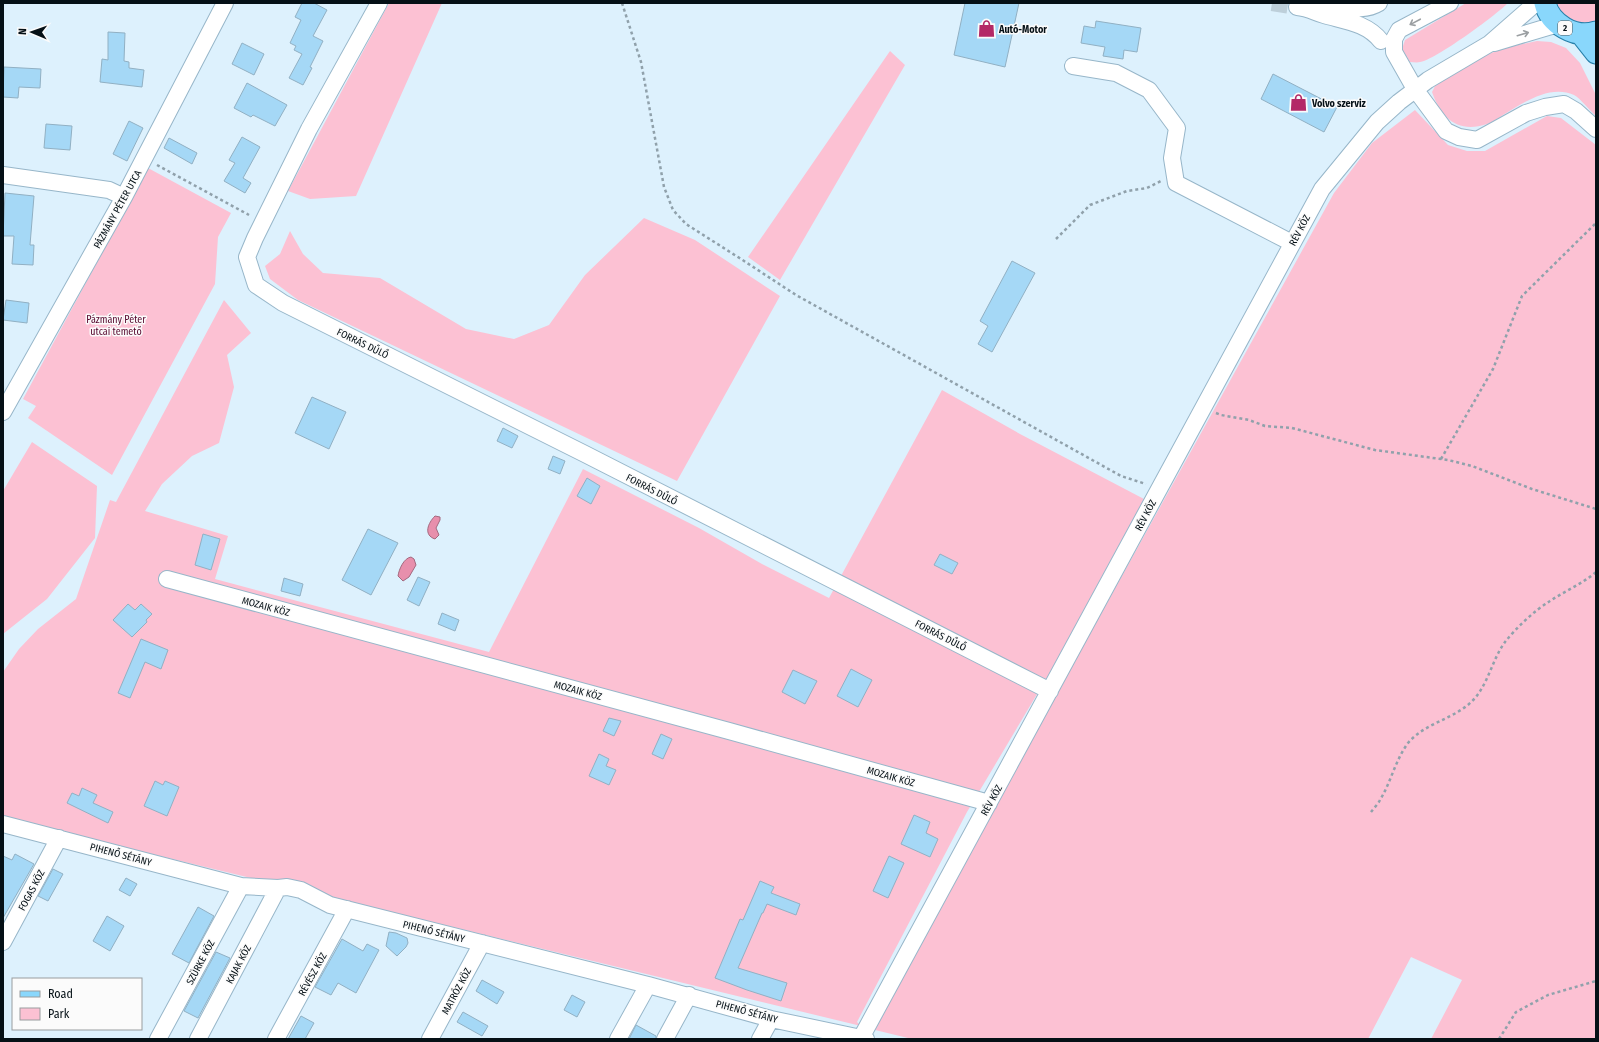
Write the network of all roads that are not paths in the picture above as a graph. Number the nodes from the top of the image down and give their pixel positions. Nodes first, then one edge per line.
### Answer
1 (225, 3) edge
2 (379, 3) edge
3 (1379, 3) edge
4 (1450, 3) edge
5 (1536, 3) edge
6 (1545, 3) edge
7 (1558, 24) junction
8 (1589, 33) edge
9 (1381, 41) dead end
10 (1489, 44) junction
11 (1596, 53) edge
12 (1073, 66) dead end
13 (1415, 90) junction
14 (1596, 129) edge
15 (3, 176) edge
16 (124, 197) junction
17 (1292, 243) junction
18 (3, 412) edge
19 (167, 579) dead end
20 (1050, 691) junction
21 (989, 803) junction
22 (3, 824) edge
23 (59, 838) junction
24 (241, 886) junction
25 (278, 888) junction
26 (347, 909) junction
27 (3, 942) edge
28 (482, 943) junction
29 (648, 985) junction
30 (689, 995) junction
31 (772, 1018) junction
32 (864, 1038) edge
33 (158, 1039) edge
34 (198, 1039) edge
35 (276, 1039) edge
36 (430, 1039) edge
37 (618, 1039) edge
38 (665, 1039) edge
39 (760, 1039) edge

1 - 16 street, PÁZMÁNY PÉTER UTCA
2 - 20 street, FORRÁS DŰLŐ
3 - 9 street
4 -> 13 street
5 - 10 street, RÉV KÖZ
6 - 7 main road, 2
7 - 8 main road, 2
10 -> 7 street, RÉV KÖZ
8 - 11 main road
10 - 13 street, RÉV KÖZ
12 - 17 street
13 - 14 street
13 - 17 street, RÉV KÖZ
15 - 16 street
16 - 18 street, PÁZMÁNY PÉTER UTCA
17 - 20 street, RÉV KÖZ
19 - 21 street, MOZAIK KÖZ
20 - 21 street, RÉV KÖZ
21 - 32 street, RÉV KÖZ
22 - 23 street, PIHENŐ SÉTÁNY
23 - 24 street, PIHENŐ SÉTÁNY
23 - 27 street, FOGAS KÖZ
24 - 25 street, PIHENŐ SÉTÁNY
24 - 33 street, SZÜRKE KÖZ
25 - 26 street, PIHENŐ SÉTÁNY
25 - 34 street, KAJAK KÖZ
26 - 28 street, PIHENŐ SÉTÁNY
26 - 35 street, RÉVÉSZ KÖZ
28 - 29 street, PIHENŐ SÉTÁNY
28 - 36 street, MATRÓZ KÖZ
29 - 30 street, PIHENŐ SÉTÁNY
29 - 37 street
30 - 31 street, PIHENŐ SÉTÁNY
30 - 38 street
31 - 32 street, PIHENŐ SÉTÁNY
31 - 39 street

